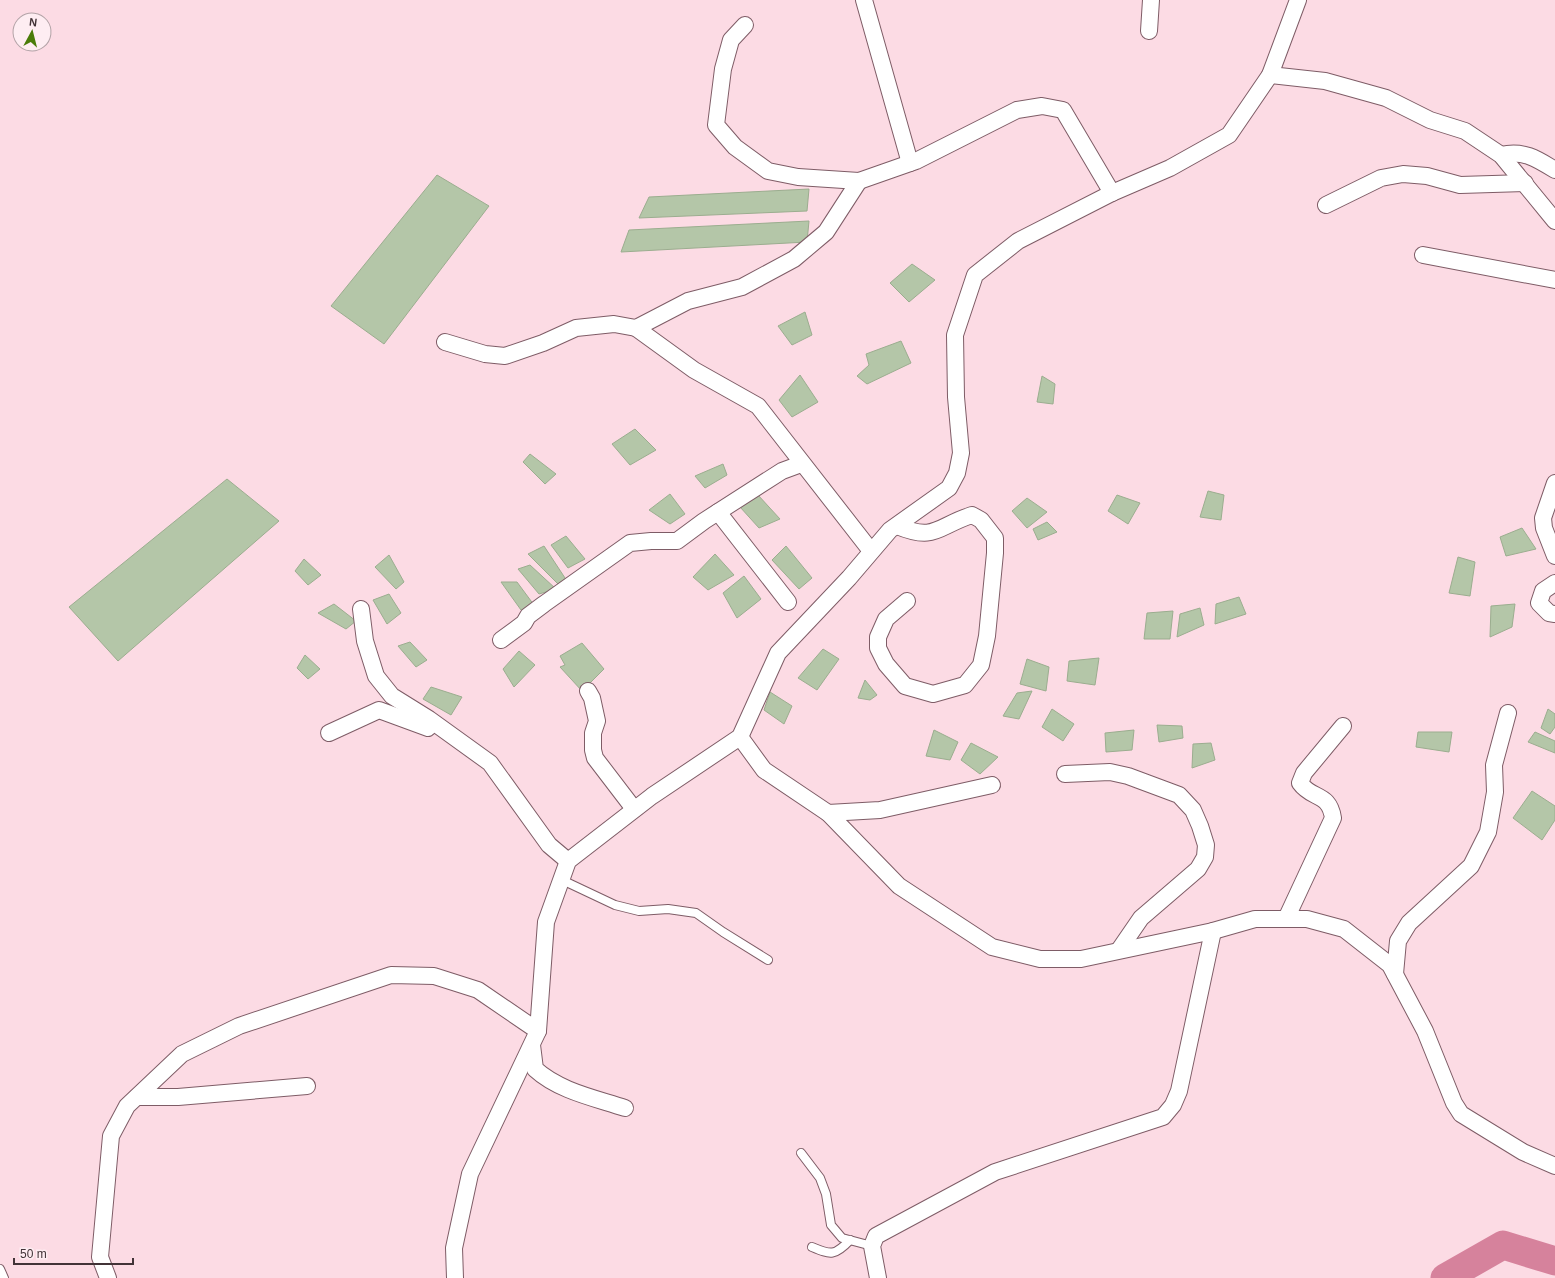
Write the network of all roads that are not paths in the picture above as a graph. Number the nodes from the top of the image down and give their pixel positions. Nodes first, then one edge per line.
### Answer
1 (864, 0) edge
2 (1151, 0) edge
3 (1298, 0) edge
4 (745, 25) dead end
5 (1149, 31) dead end
6 (1270, 75) junction
7 (1500, 156) junction
8 (910, 163) junction
9 (1555, 170) edge
10 (859, 181) junction
11 (1525, 183) junction
12 (1112, 193) junction
13 (1326, 206) dead end
14 (1555, 221) edge
15 (1423, 255) dead end
16 (1555, 280) edge
17 (636, 328) junction
18 (445, 342) dead end
19 (802, 464) junction
20 (1555, 483) edge
21 (718, 512) junction
22 (897, 526) junction
23 (871, 551) junction
24 (1555, 556) edge
25 (1555, 583) edge
26 (907, 601) dead end
27 (788, 602) dead end
28 (362, 609) dead end
29 (1555, 614) edge
30 (501, 640) dead end
31 (588, 691) dead end
32 (1508, 713) dead end
33 (1343, 726) dead end
34 (329, 733) dead end
35 (740, 737) junction
36 (456, 738) junction
37 (1065, 774) dead end
38 (992, 785) dead end
39 (634, 809) junction
40 (828, 813) junction
41 (568, 862) junction
42 (562, 880) junction
43 (1286, 919) junction
44 (1213, 931) junction
45 (1119, 950) junction
46 (768, 960) dead end
47 (1395, 974) junction
48 (535, 1038) junction
49 (307, 1086) dead end
50 (137, 1097) junction
51 (625, 1108) dead end
52 (801, 1153) dead end
53 (1551, 1161) edge
54 (850, 1240) junction
55 (872, 1246) junction
56 (812, 1247) dead end
57 (0, 1269) edge
58 (4, 1278) edge
59 (108, 1278) edge
60 (455, 1278) edge
61 (878, 1278) edge

1 - 8 street
2 - 5 street
3 - 6 street
4 - 10 street
6 - 7 street
6 - 12 street
7 - 9 street
7 - 11 street
8 - 10 street
8 - 12 street
10 - 17 street
11 - 13 street
11 - 14 street
12 - 22 street
15 - 16 street
17 - 18 street
17 - 19 street
19 - 21 street
19 - 23 street
20 - 24 street
21 - 27 street
21 - 30 street
22 - 23 street
22 - 26 street
23 - 35 street
25 - 29 street
28 - 36 street
31 - 39 street
32 - 47 street
33 - 43 street
34 - 36 street
35 - 39 street
35 - 40 street
36 - 41 street
37 - 45 street
38 - 40 street
39 - 41 street
40 - 45 street
41 - 42 street
42 - 46 lane
42 - 48 street
43 - 44 street
43 - 47 street
44 - 45 street
44 - 55 street
47 - 53 street
48 - 50 street
48 - 51 street
48 - 60 street
49 - 50 street
50 - 59 street
52 - 54 lane
54 - 55 lane
54 - 56 lane
55 - 61 street
57 - 58 lane

